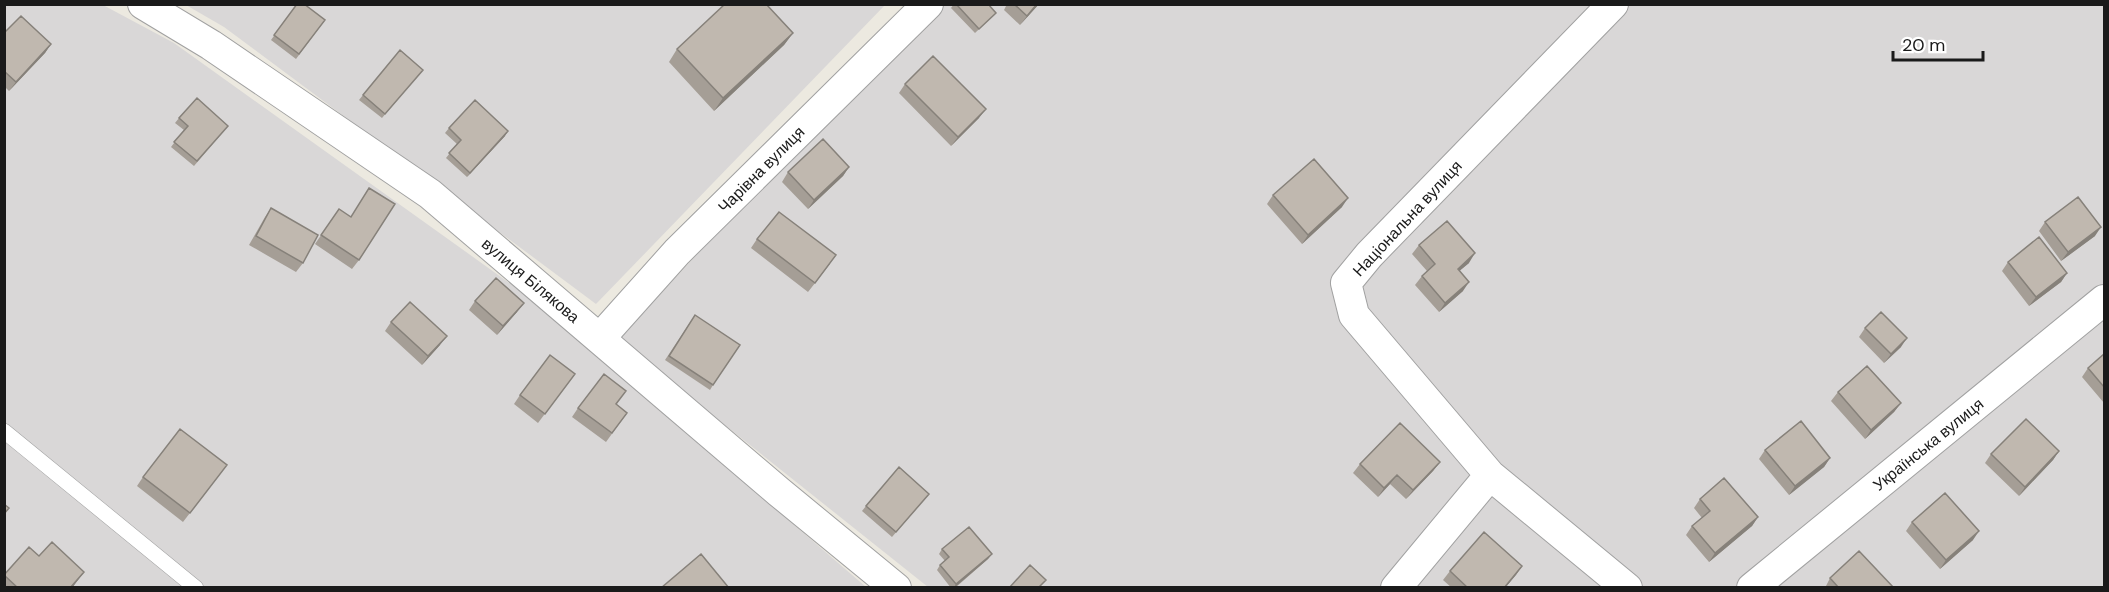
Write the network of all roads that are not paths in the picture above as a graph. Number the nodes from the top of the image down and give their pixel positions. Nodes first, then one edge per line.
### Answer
1 (143, 4) edge
2 (928, 4) edge
3 (1613, 4) edge
4 (2104, 300) edge
5 (600, 338) junction
6 (4, 431) edge
7 (1490, 475) junction
8 (195, 588) edge
9 (896, 588) edge
10 (1396, 588) edge
11 (1627, 588) edge
12 (1752, 588) edge

1 - 5 street, вулиця Білякова
2 - 5 street, Чарівна вулиця
3 - 7 street, Національна вулиця
4 - 12 street, Українська вулиця
5 - 9 street, вулиця Білякова
6 - 8 lane
7 - 10 street
7 - 11 street

